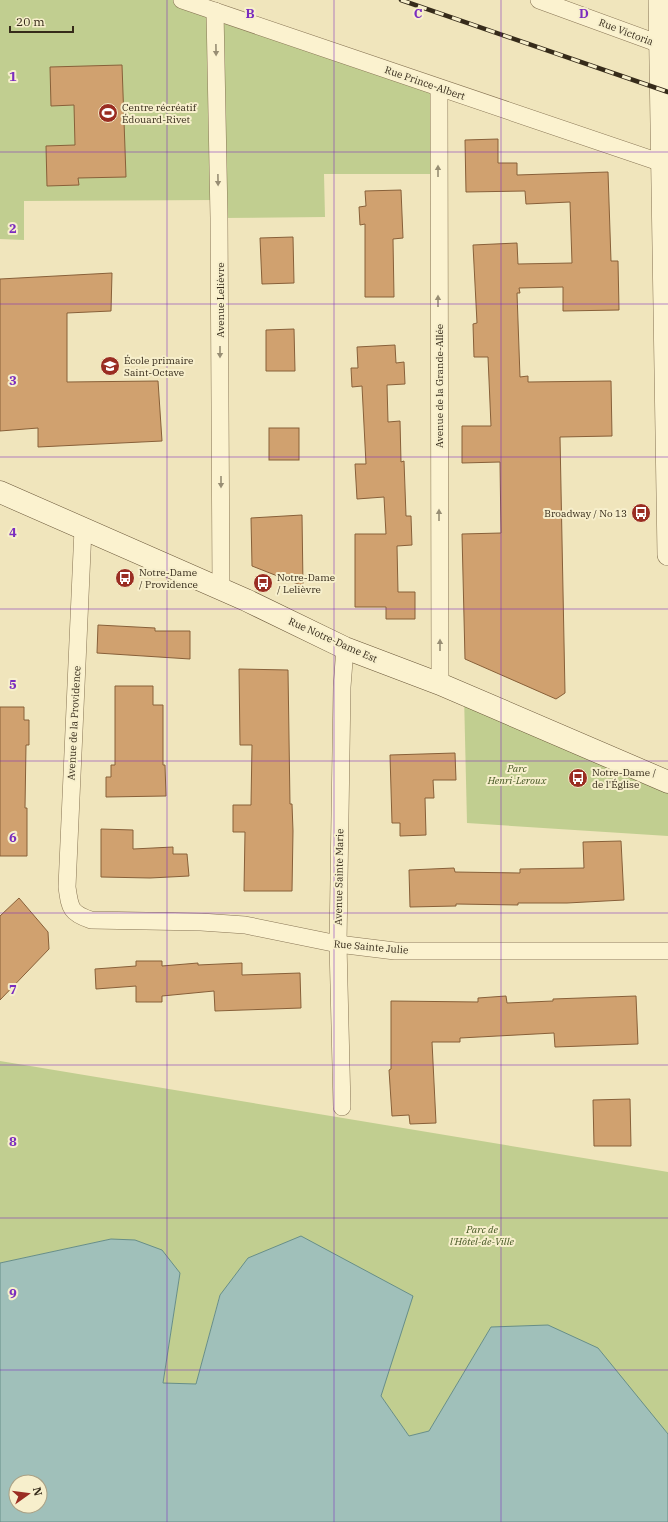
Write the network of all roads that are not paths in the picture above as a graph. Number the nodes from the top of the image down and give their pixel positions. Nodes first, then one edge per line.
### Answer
1 (182, 0) edge
2 (539, 0) edge
3 (659, 0) edge
4 (215, 11) junction
5 (664, 46) edge
6 (439, 88) junction
7 (665, 164) edge
8 (0, 492) edge
9 (83, 529) junction
10 (668, 555) edge
11 (221, 589) junction
12 (345, 648) junction
13 (440, 684) junction
14 (668, 782) edge
15 (77, 915) joint
16 (338, 944) junction
17 (668, 951) edge
18 (342, 1107) dead end

1 - 4 street, Rue Prince-Albert
2 - 5 street, Rue Victoria
3 - 5 street
4 - 6 street, Rue Prince-Albert
4 -> 11 street, Avenue Lelièvre
5 - 7 street
6 - 7 street, Rue Prince-Albert
13 -> 6 street, Avenue de la Grande-Allée
7 - 10 street
8 - 9 main road, Rue Notre-Dame Est
9 - 11 main road, Rue Notre-Dame Est
9 - 15 street, Avenue de la Providence
11 - 12 main road, Rue Notre-Dame Est
12 - 13 main road, Rue Notre-Dame Est
12 - 16 street, Avenue Sainte Marie
13 - 14 main road, Rue Notre-Dame Est
15 - 16 street, Rue Sainte Julie
16 - 17 street, Rue Sainte Julie
16 - 18 street, Avenue Sainte Marie

